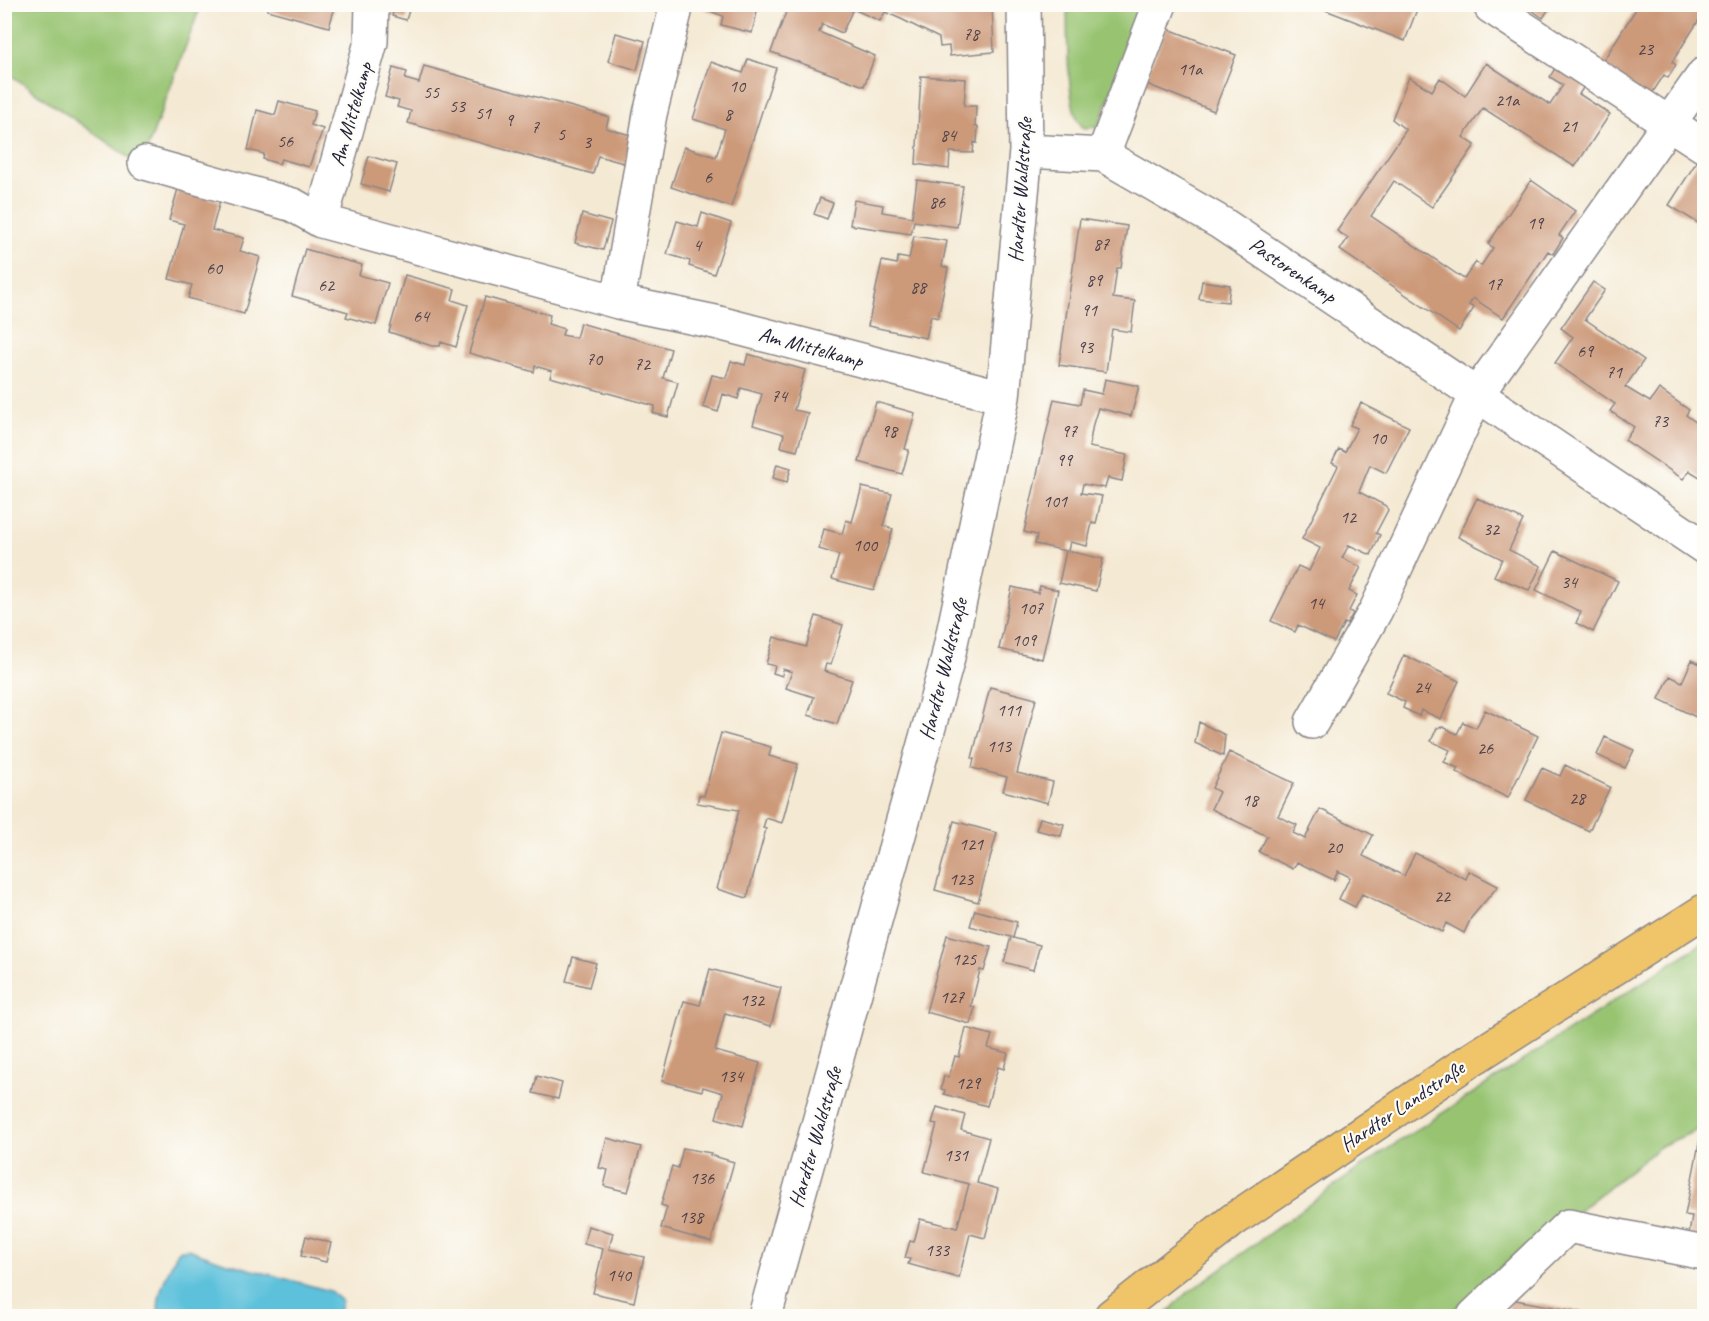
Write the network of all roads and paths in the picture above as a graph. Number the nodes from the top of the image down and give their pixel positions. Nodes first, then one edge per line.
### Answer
1 (372, 4) edge
2 (677, 4) edge
3 (1024, 4) edge
4 (1160, 4) edge
5 (1492, 4) edge
6 (1704, 74) edge
7 (1671, 125) junction
8 (1704, 146) edge
9 (1026, 151) junction
10 (1103, 155) junction
11 (145, 163) dead end
12 (321, 222) junction
13 (618, 302) junction
14 (1477, 394) junction
15 (1003, 398) junction
16 (1704, 548) edge
17 (1312, 722) dead end
18 (1704, 911) edge
19 (1704, 1253) edge
20 (765, 1317) edge
21 (1111, 1317) edge
22 (1474, 1317) edge

1 - 12 street, Am Mittelkamp
2 - 13 street
3 - 9 street, Hardter Waldstraße
4 - 10 street
5 - 7 street
6 - 7 street
7 - 8 street
7 - 14 street
9 - 10 street, Pastorenkamp
9 - 15 street, Hardter Waldstraße
10 - 14 street, Pastorenkamp
11 - 12 street, Am Mittelkamp
12 - 13 street, Am Mittelkamp
13 - 15 street, Am Mittelkamp
14 - 16 street, Pastorenkamp
14 - 17 street
15 - 20 street, Hardter Waldstraße
18 - 21 main road, Hardter Landstraße
19 - 22 street

